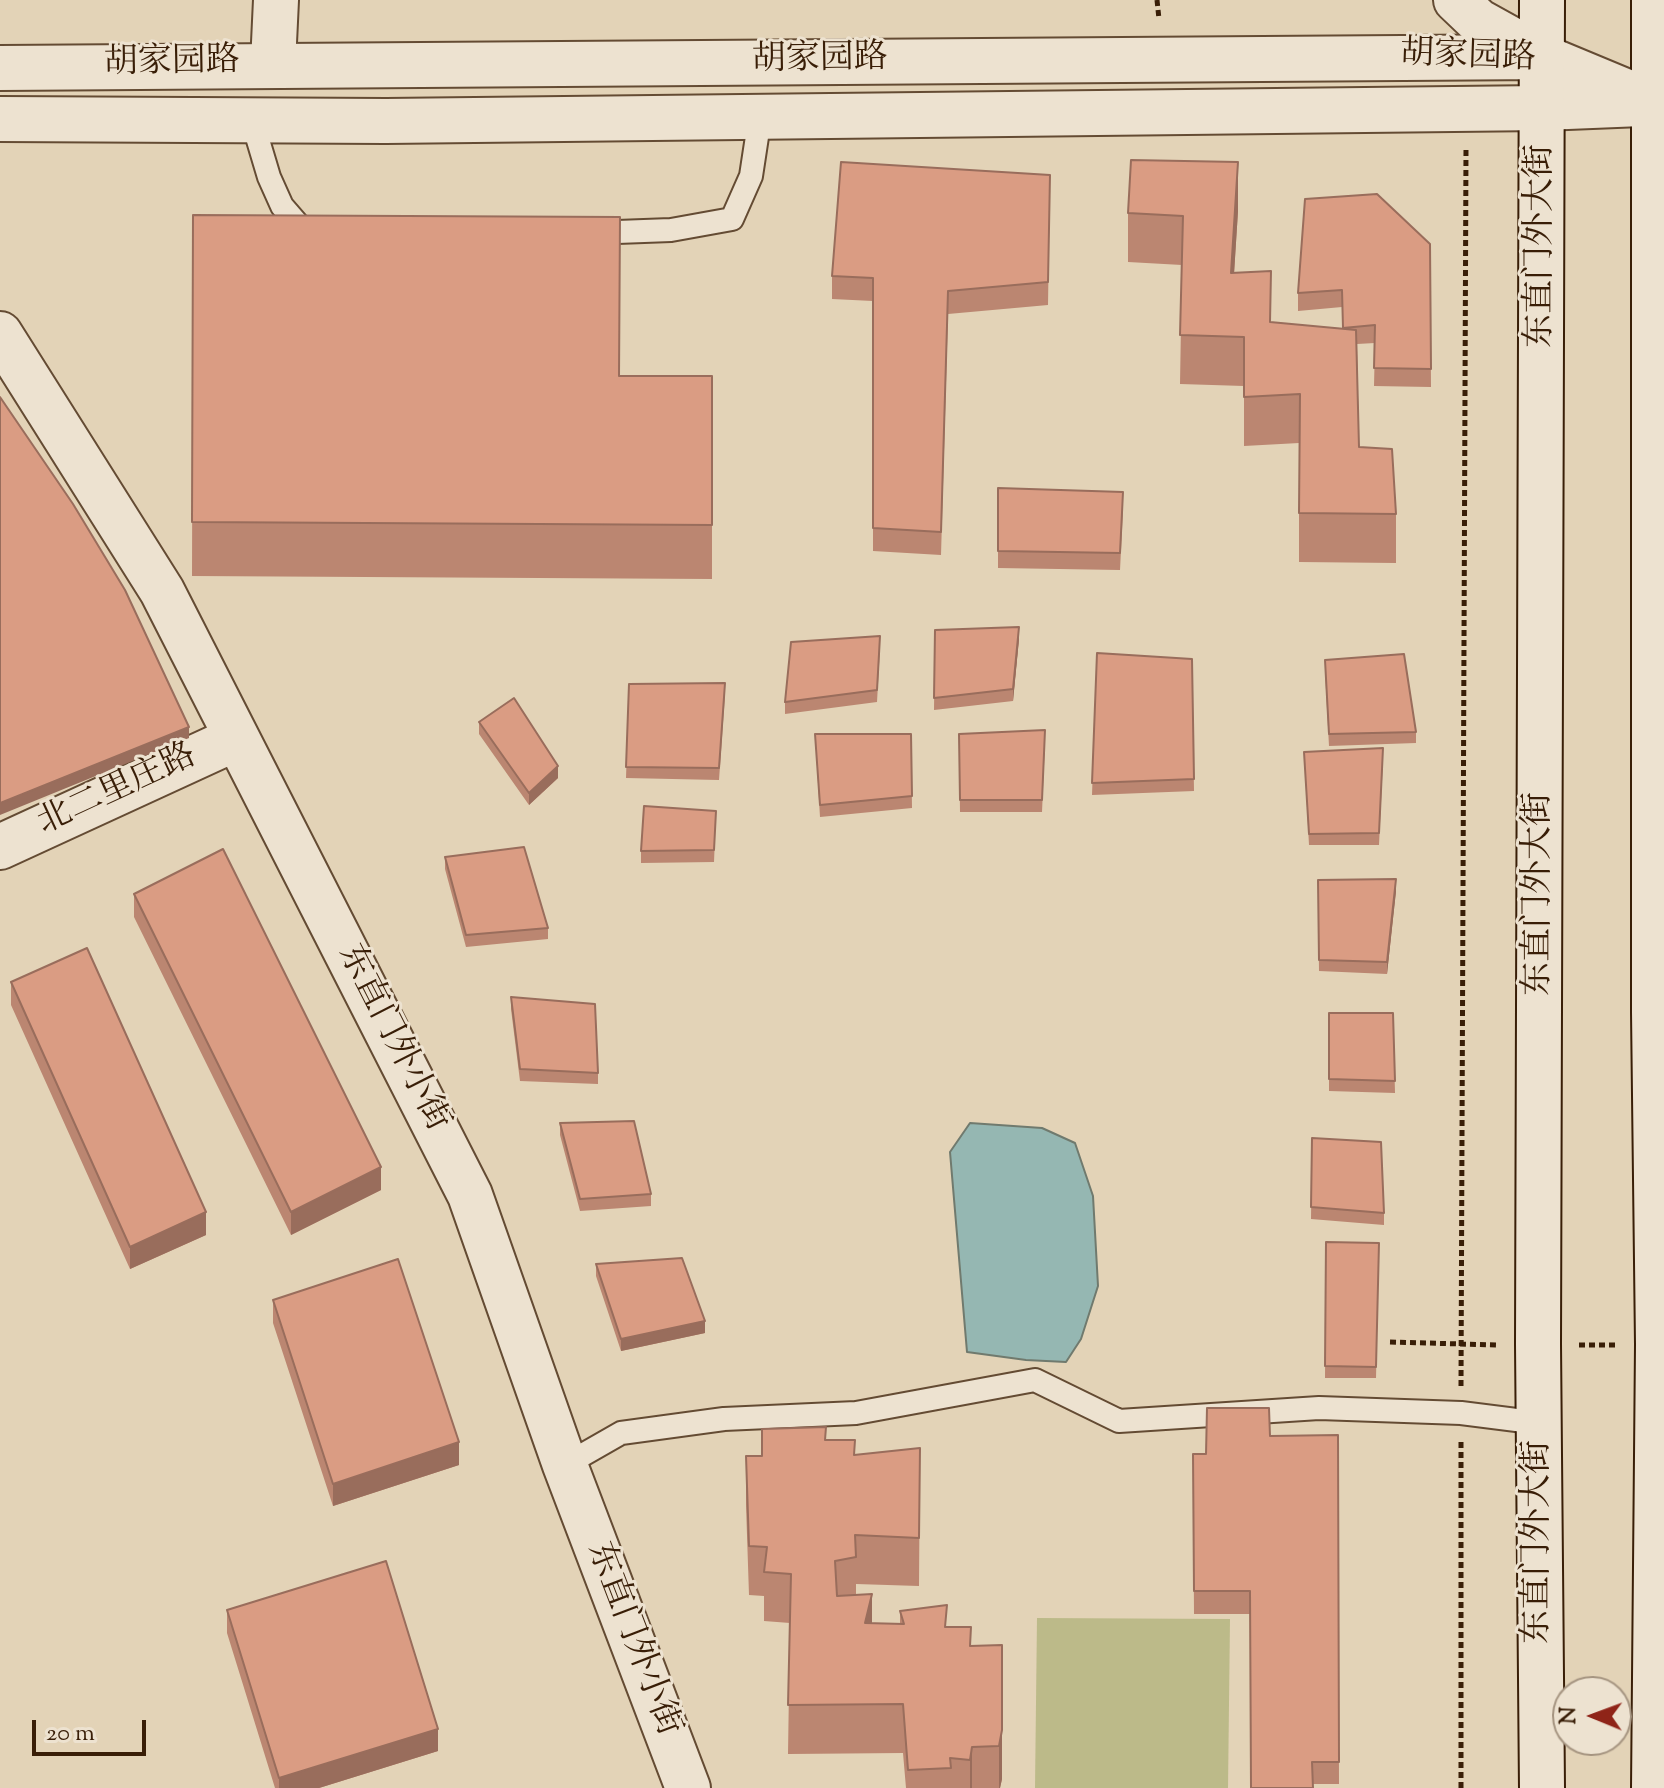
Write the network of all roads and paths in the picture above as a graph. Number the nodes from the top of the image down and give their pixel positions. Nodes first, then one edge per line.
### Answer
1 (276, 0) edge
2 (1456, 0) edge
3 (1542, 0) edge
4 (1654, 0) edge
5 (1543, 57) junction
6 (273, 64) junction
7 (0, 68) edge
8 (1660, 104) edge
9 (1543, 108) junction
10 (1466, 109) junction
11 (760, 117) junction
12 (0, 119) edge
13 (252, 120) junction
14 (570, 234) edge
15 (325, 236) edge
16 (0, 334) edge
17 (237, 738) junction
18 (0, 847) edge
19 (1461, 1413) junction
20 (1540, 1423) junction
21 (565, 1465) junction
22 (688, 1788) edge
23 (1461, 1788) edge
24 (1542, 1788) edge
25 (1654, 1788) edge

1 - 6 street
2 - 5 street
3 - 5 street, 东直门外大街
4 - 8 street
5 - 6 street, 胡家园路
5 - 8 street, 胡家园路
5 - 9 street, 东直门外大街
6 - 7 street, 胡家园路
8 - 9 street, 胡家园路
8 - 25 street
9 - 10 street, 胡家园路
9 - 20 street, 东直门外大街
10 - 11 street, 胡家园路
10 - 19 path
11 - 13 street, 胡家园路
11 - 14 lane
12 - 13 street, 胡家园路
13 - 15 lane
16 - 17 street, 东直门外小街
17 - 18 street, 北二里庄路
17 - 21 street, 东直门外小街
19 - 20 lane
19 - 21 lane
19 - 23 path
20 - 24 street, 东直门外大街
21 - 22 street, 东直门外小街

